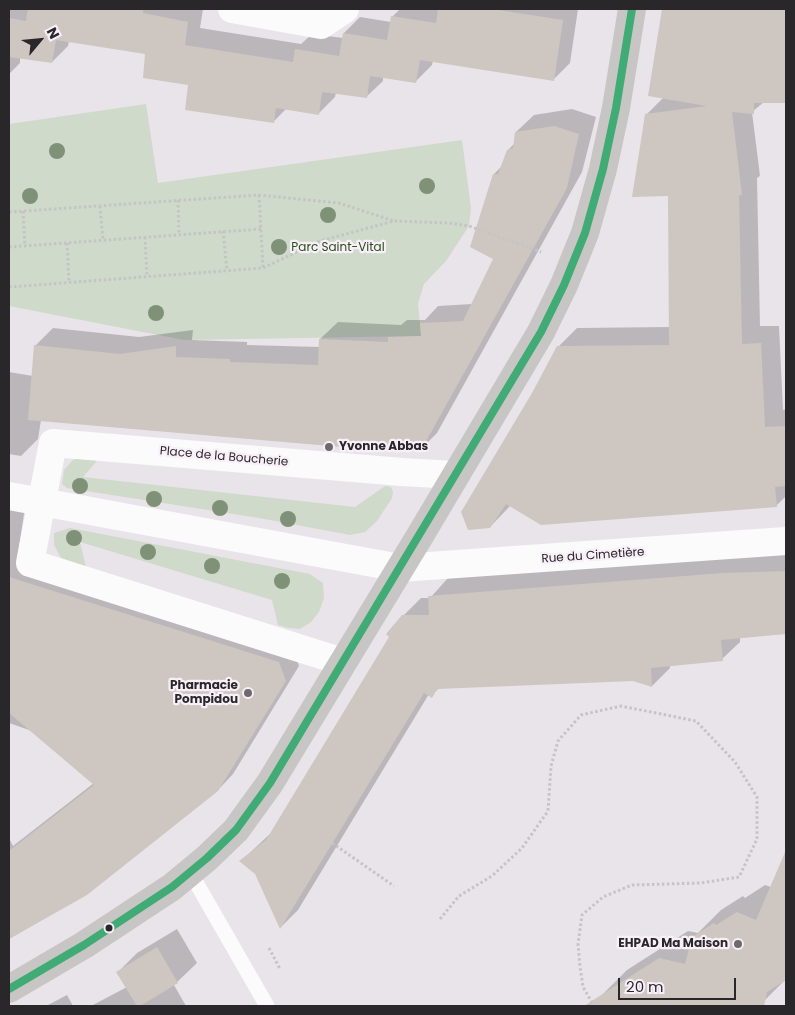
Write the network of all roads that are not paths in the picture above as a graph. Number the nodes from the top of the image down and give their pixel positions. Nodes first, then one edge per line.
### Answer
1 (232, 9) edge
2 (345, 9) edge
3 (632, 9) edge
4 (455, 475) junction
5 (9, 496) edge
6 (42, 502) junction
7 (786, 541) edge
8 (400, 568) junction
9 (343, 662) junction
10 (190, 872) junction
11 (9, 989) edge
12 (267, 1006) edge

1 - 2 street
3 - 4 street
4 - 6 street, Place de la Boucherie
4 - 8 street
5 - 6 street
6 - 8 street
6 - 9 street, Place de la Boucherie
7 - 8 street, Rue du Cimetière
8 - 9 street
9 - 10 street
10 - 11 street
10 - 12 lane

